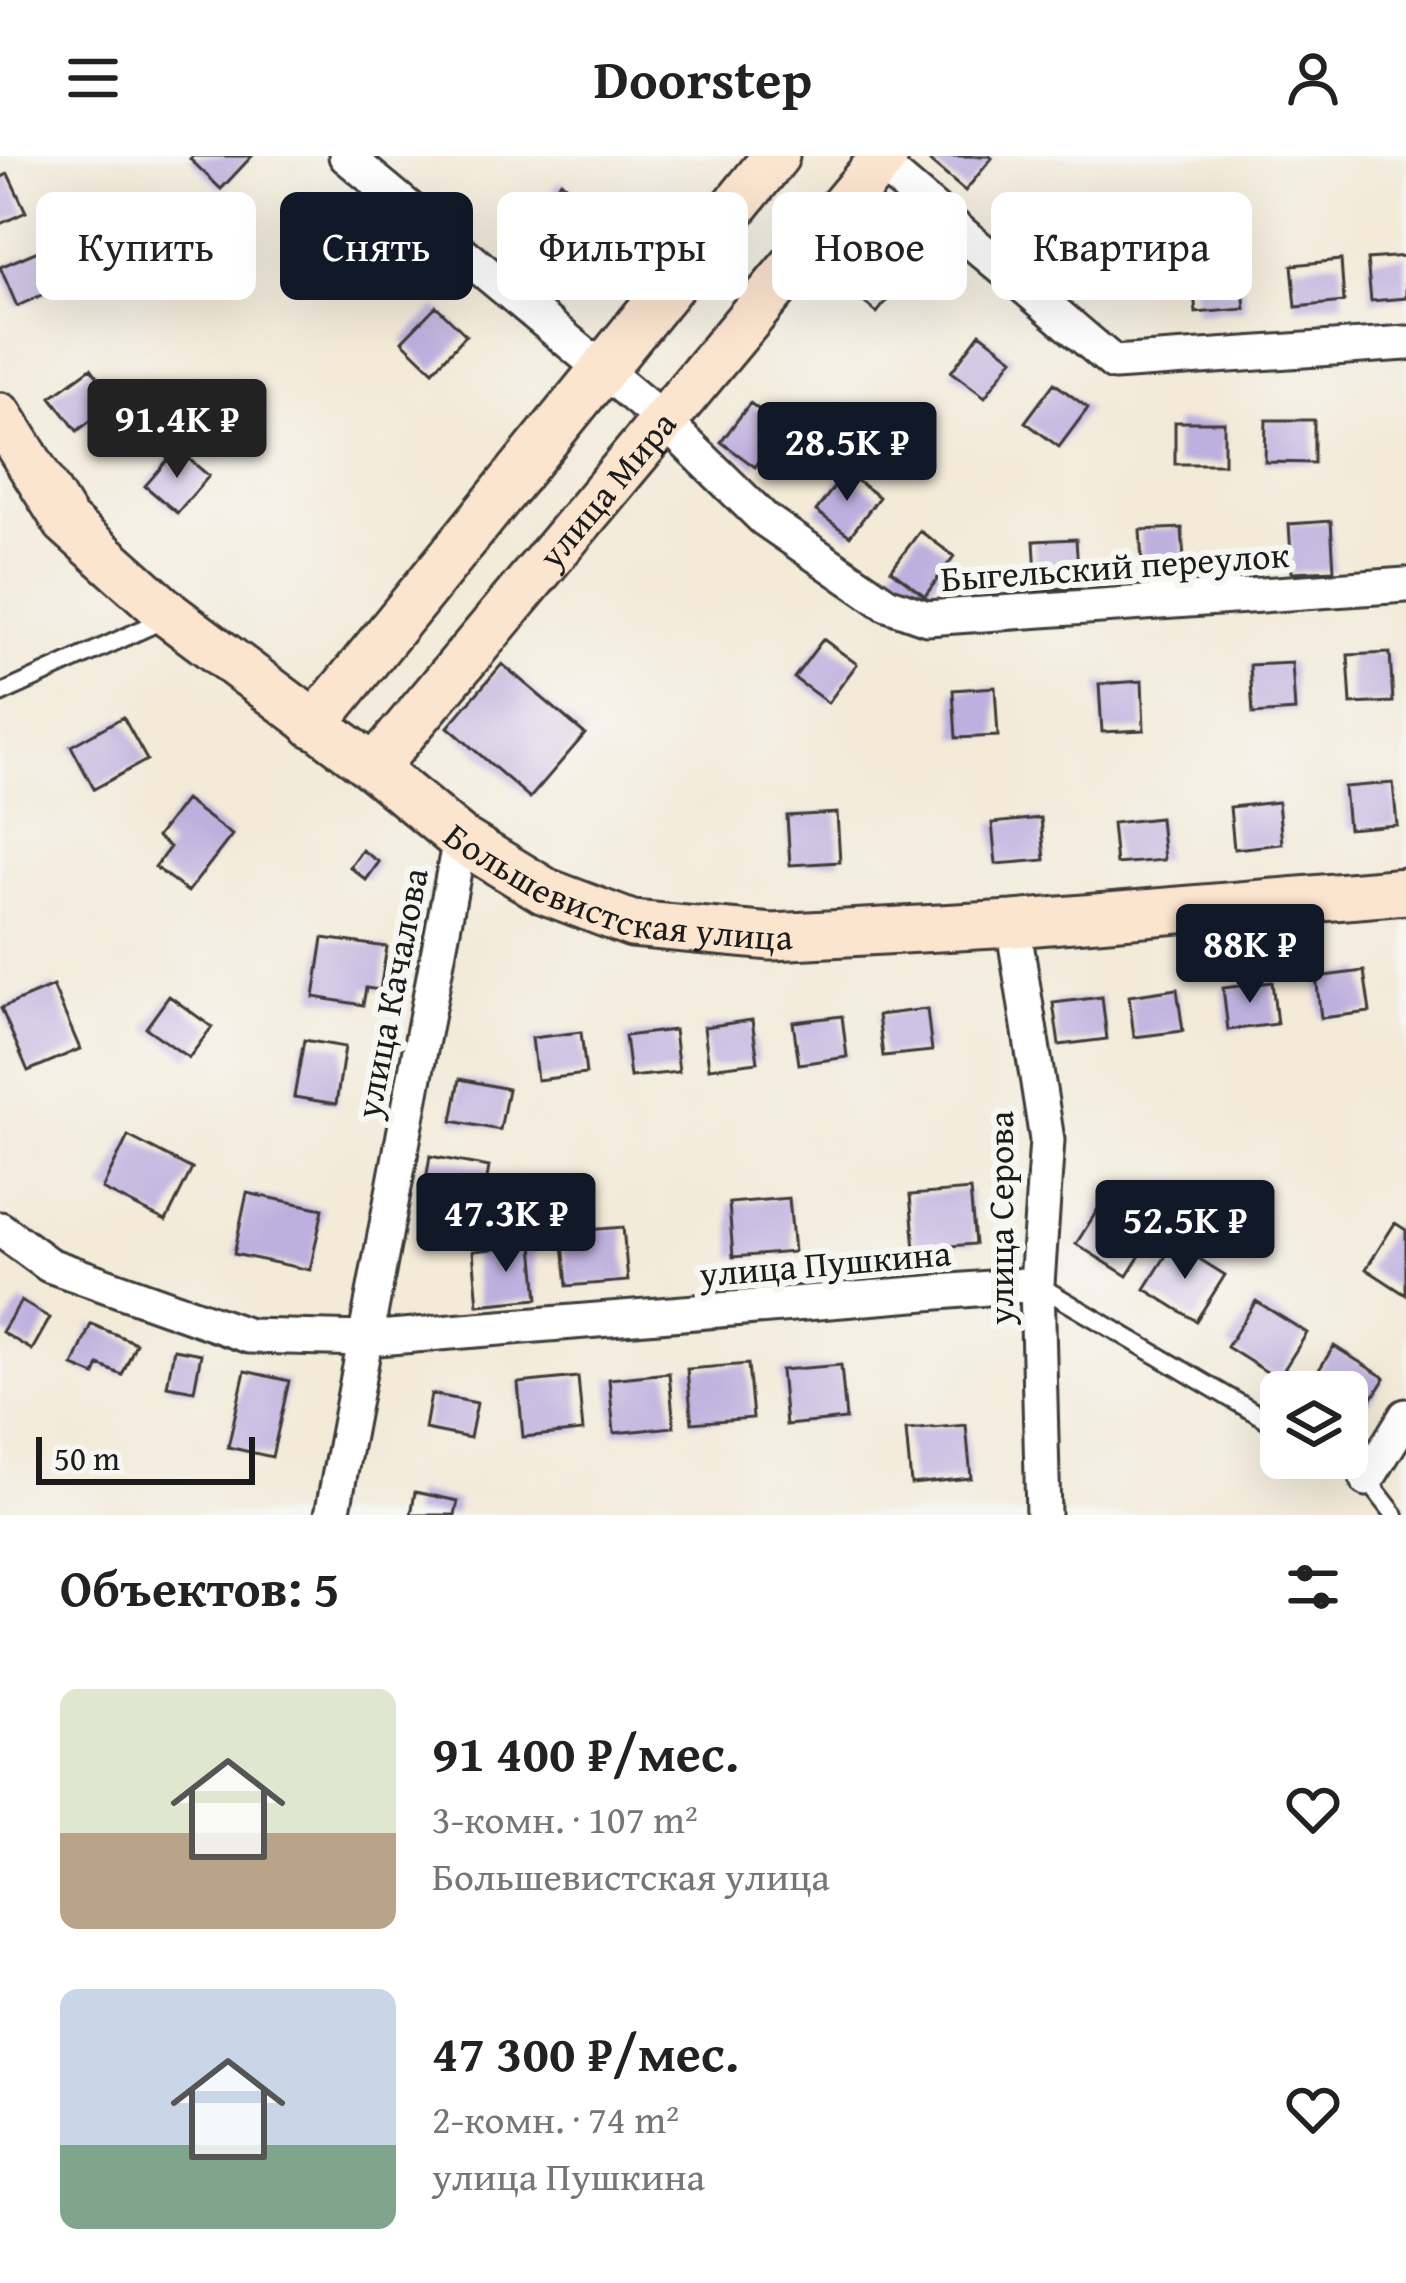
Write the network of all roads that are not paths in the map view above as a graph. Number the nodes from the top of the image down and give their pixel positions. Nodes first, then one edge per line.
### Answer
1 (346, 156) edge
2 (776, 156) edge
3 (882, 160) edge
4 (1406, 343) edge
5 (602, 369) junction
6 (0, 416) edge
7 (663, 420) junction
8 (1406, 585) edge
9 (171, 616) junction
10 (0, 694) edge
11 (314, 725) junction
12 (374, 768) junction
13 (460, 839) junction
14 (1406, 891) edge
15 (1013, 924) junction
16 (0, 1229) edge
17 (1037, 1284) junction
18 (367, 1339) junction
19 (1260, 1416) edge
20 (1406, 1416) edge
21 (1368, 1477) edge
22 (1367, 1479) edge
23 (332, 1515) edge
24 (1043, 1515) edge
25 (1395, 1515) edge

1 - 5 street, Быгельский переулок
2 - 5 street
3 - 4 street
3 - 7 street, улица Мира
5 - 7 street, Быгельский переулок
5 - 11 street
6 - 9 street, Большевистская улица
7 - 8 street, Быгельский переулок
7 - 12 street, улица Мира
9 - 10 lane
9 - 11 street, Большевистская улица
11 - 12 street, Большевистская улица
12 - 13 street, Большевистская улица
13 - 15 street, Большевистская улица
13 - 18 street, улица Качалова
14 - 15 street, Большевистская улица
15 - 17 street, улица Серова
16 - 18 street, улица Пушкина
17 - 18 street, улица Пушкина
17 - 19 lane
17 - 24 street, улица Серова
18 - 23 street, улица Качалова
20 - 21 street
22 - 25 lane

